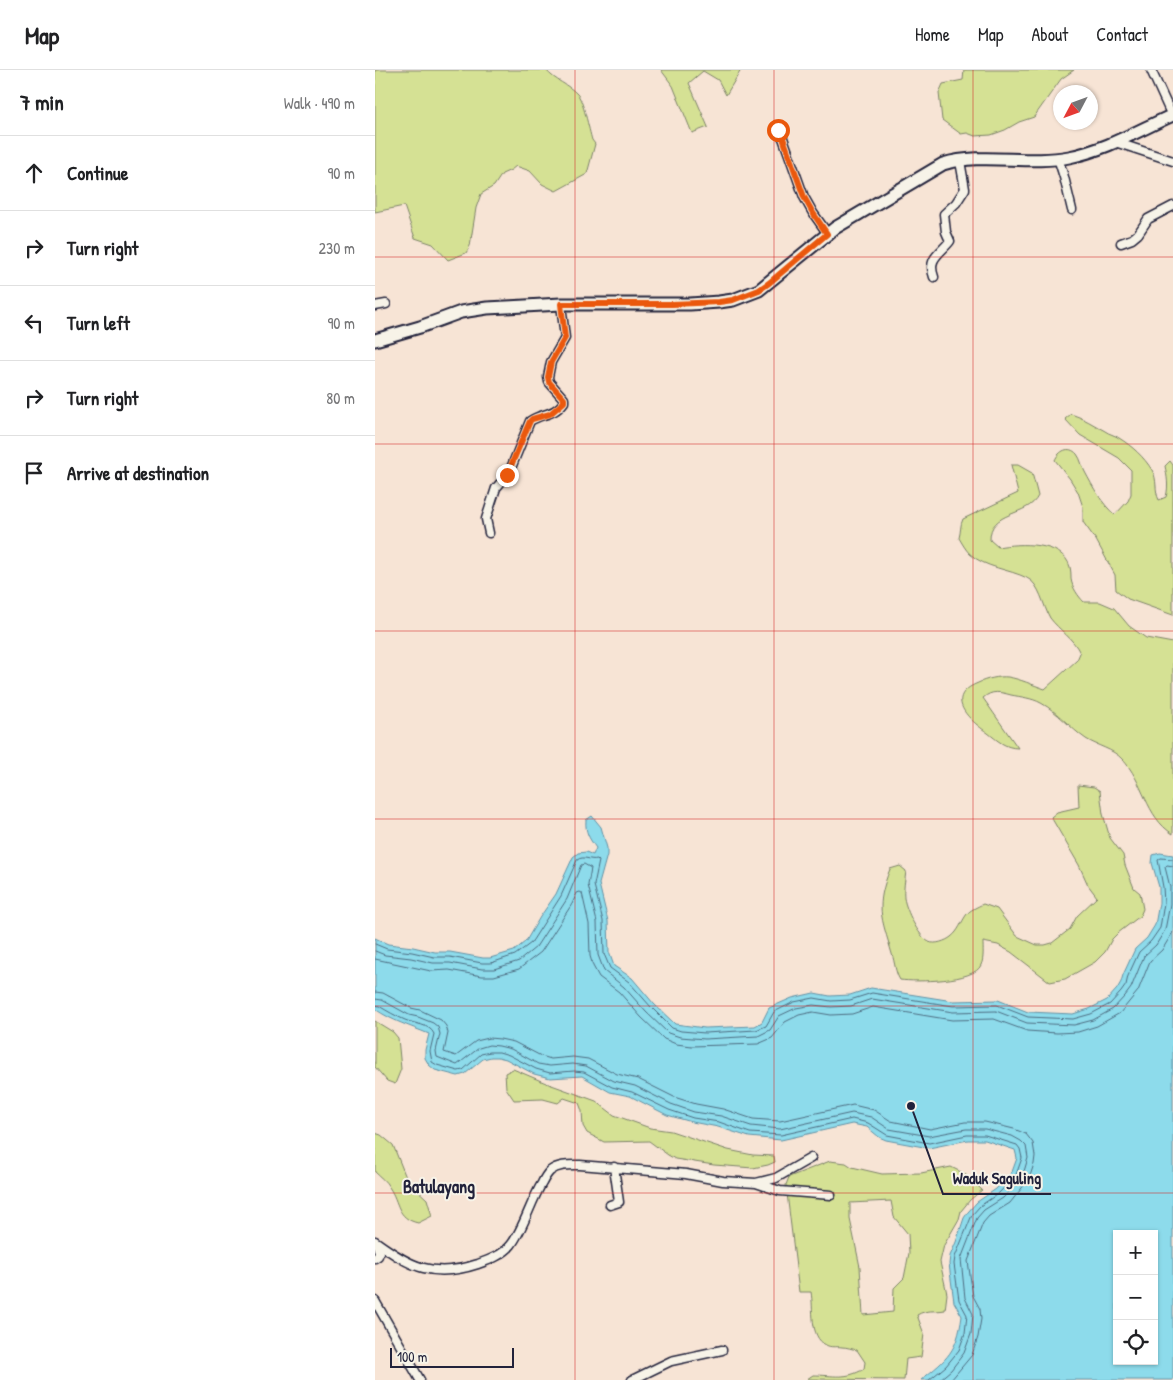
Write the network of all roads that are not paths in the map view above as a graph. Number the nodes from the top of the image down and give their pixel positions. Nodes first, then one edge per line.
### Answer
1 (1151, 70) edge
2 (1172, 115) edge
3 (778, 130) dead end
4 (1115, 142) junction
5 (1058, 158) junction
6 (960, 161) junction
7 (1173, 162) edge
8 (1173, 206) edge
9 (1072, 210) dead end
10 (827, 234) junction
11 (1121, 243) dead end
12 (934, 277) dead end
13 (385, 304) dead end
14 (561, 304) junction
15 (375, 306) edge
16 (375, 340) edge
17 (489, 533) dead end
18 (811, 1158) dead end
19 (614, 1167) junction
20 (756, 1184) junction
21 (831, 1195) dead end
22 (611, 1205) dead end
23 (375, 1241) edge
24 (375, 1258) edge
25 (375, 1302) edge
26 (722, 1350) dead end
27 (420, 1380) edge
28 (633, 1380) edge

1 - 2 street
2 - 4 main road
3 - 10 street
4 - 5 main road
4 - 7 street
5 - 6 main road
5 - 9 street
6 - 10 main road
6 - 12 street
8 - 11 street
10 - 14 main road
13 - 15 street
14 - 16 main road
14 - 17 street
18 - 20 street
19 - 20 street
19 - 22 street
19 - 23 street
20 - 21 street
23 - 24 street
25 - 27 street
26 - 28 street

